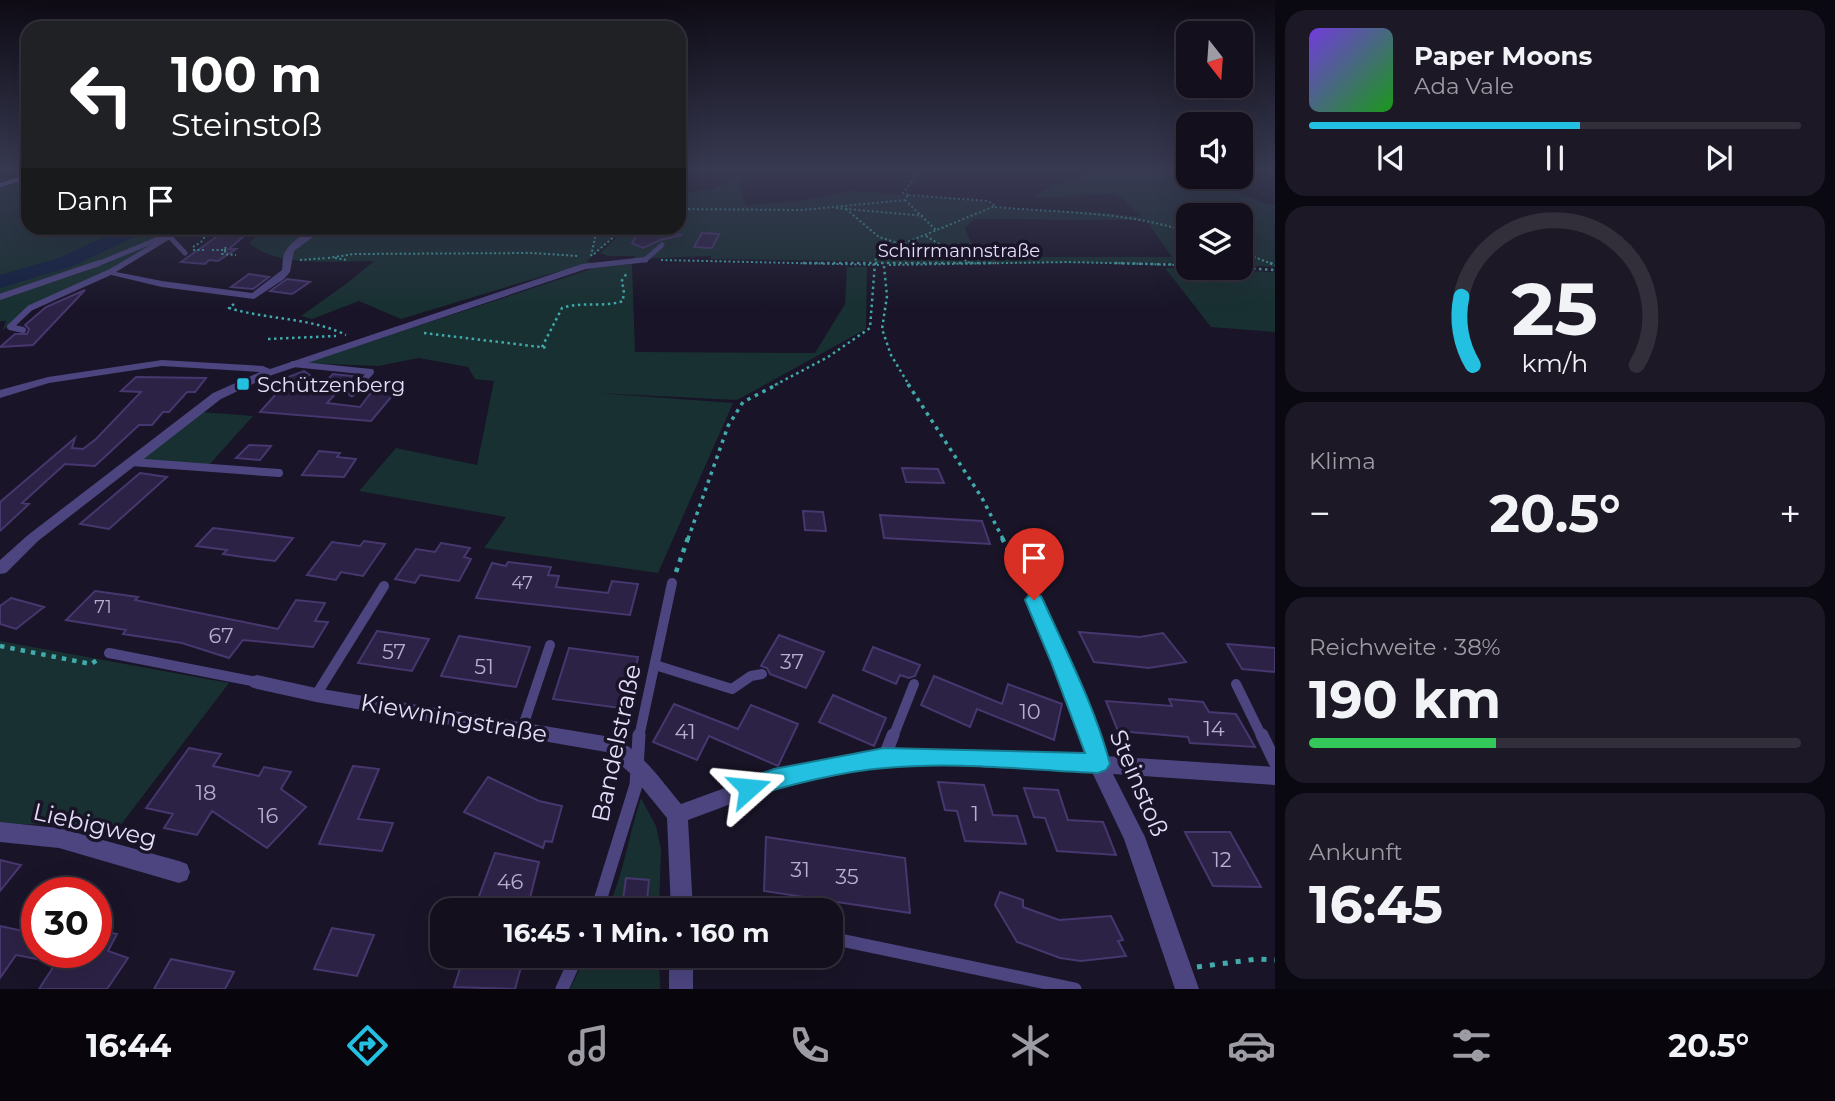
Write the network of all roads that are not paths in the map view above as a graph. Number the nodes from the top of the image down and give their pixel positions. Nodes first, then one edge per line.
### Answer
1 (168, 235) junction
2 (309, 235) edge
3 (662, 245) dead end
4 (185, 253) road end
5 (645, 260) joint
6 (108, 273) junction
7 (0, 298) edge
8 (23, 330) dead end
9 (293, 365) junction
10 (268, 373) junction
11 (352, 393) dead end
12 (0, 394) edge
13 (131, 462) junction
14 (279, 473) dead end
15 (0, 569) edge
16 (672, 583) road end
17 (384, 586) dead end
18 (1034, 600) road end
19 (550, 645) dead end
20 (109, 653) road end
21 (655, 665) junction
22 (762, 674) dead end
23 (257, 682) joint
24 (914, 684) dead end
25 (1236, 684) dead end
26 (316, 695) junction
27 (522, 729) junction
28 (884, 758) junction
29 (1275, 762) edge
30 (1098, 764) junction
31 (638, 768) junction
32 (1275, 776) edge
33 (677, 815) junction
34 (0, 832) edge
35 (179, 872) dead end
36 (600, 898) edge
37 (682, 898) edge
38 (843, 941) edge
39 (572, 968) edge
40 (681, 968) edge
41 (1184, 979) edge
42 (562, 989) edge
43 (681, 989) edge
44 (1075, 989) edge

1 - 4 lane
1 - 6 street
1 - 7 lane
2 - 6 street
3 - 5 lane
5 - 9 street
6 - 8 lane
9 - 10 street
9 - 11 lane
10 - 12 street
10 - 13 street
13 - 14 lane
13 - 15 street
16 - 21 lane, Bandelstraße
17 - 26 lane
18 - 30 street, Steinstoß
19 - 27 lane
20 - 23 lane, Kiewningstraße
21 - 22 lane
21 - 31 lane, Bandelstraße
23 - 26 street, Kiewningstraße
24 - 28 lane
25 - 29 lane
26 - 27 street, Kiewningstraße
27 - 31 street, Kiewningstraße
28 - 30 street
28 - 33 street
30 - 32 street
30 - 41 street, Steinstoß
31 - 33 street, Kiewningstraße
31 - 36 lane, Bandelstraße
33 - 37 street
34 - 35 street, Liebigweg
38 - 44 lane
39 - 42 lane
40 - 43 street

